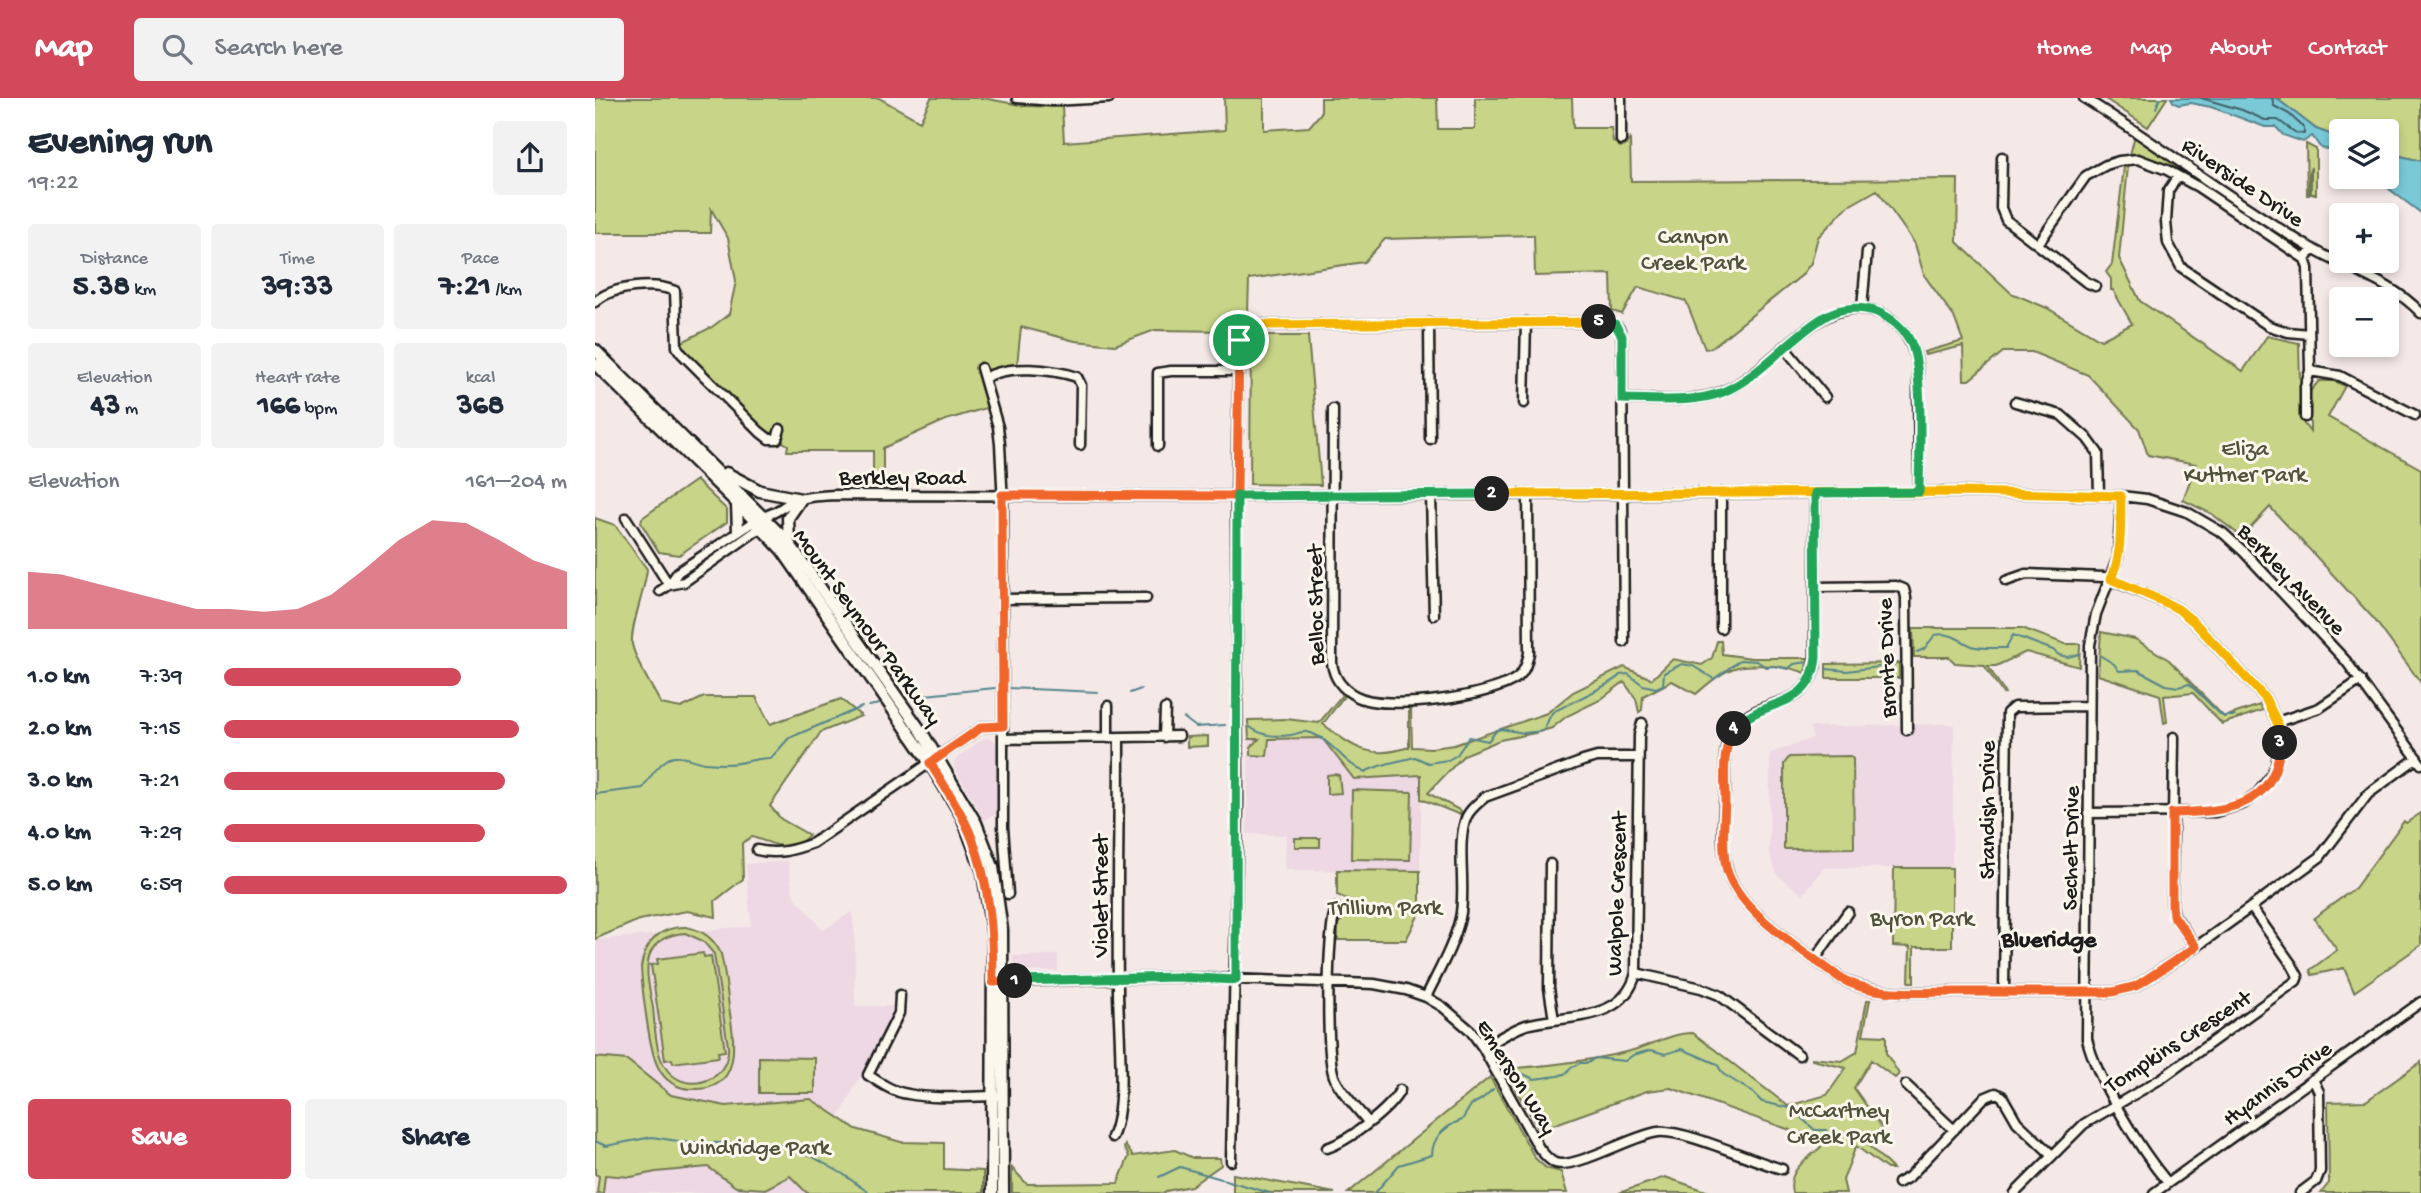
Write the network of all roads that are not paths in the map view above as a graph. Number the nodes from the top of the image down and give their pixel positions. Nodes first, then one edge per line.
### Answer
1 (1017, 98) edge
2 (1109, 98) edge
3 (1621, 98) edge
4 (2084, 98) edge
5 (1621, 140) dead end
6 (2002, 157) dead end
7 (2178, 176) junction
8 (2204, 177) junction
9 (2198, 187) junction
10 (2038, 244) junction
11 (2313, 249) junction
12 (1867, 251) dead end
13 (2305, 260) junction
14 (2095, 286) dead end
15 (595, 302) edge
16 (1862, 308) junction
17 (2421, 313) edge
18 (1526, 322) junction
19 (1429, 323) junction
20 (2309, 334) junction
21 (1785, 348) junction
22 (595, 350) edge
23 (595, 364) edge
24 (981, 368) dead end
25 (1239, 371) junction
26 (2310, 371) junction
27 (985, 378) junction
28 (1825, 397) dead end
29 (1622, 399) junction
30 (2015, 402) dead end
31 (1524, 403) dead end
32 (1333, 409) dead end
33 (2415, 415) dead end
34 (2305, 417) dead end
35 (781, 429) dead end
36 (1430, 439) dead end
37 (1080, 445) dead end
38 (1158, 446) dead end
39 (709, 462) junction
40 (1919, 492) junction
41 (1721, 493) junction
42 (1815, 493) junction
43 (1528, 494) junction
44 (1623, 494) junction
45 (1002, 495) junction
46 (1331, 495) junction
47 (1431, 495) junction
48 (2099, 495) junction
49 (1237, 496) junction
50 (2121, 496) junction
51 (801, 499) junction
52 (737, 505) junction
53 (626, 518) dead end
54 (764, 521) junction
55 (738, 531) junction
56 (789, 543) junction
57 (2111, 579) junction
58 (2006, 580) dead end
59 (669, 585) junction
60 (1815, 587) junction
61 (660, 591) dead end
62 (1146, 598) dead end
63 (1003, 599) junction
64 (1434, 615) dead end
65 (1721, 628) dead end
66 (1624, 642) dead end
67 (2361, 680) junction
68 (1108, 706) dead end
69 (2089, 706) junction
70 (1165, 709) dead end
71 (2277, 722) junction
72 (1642, 723) dead end
73 (1003, 726) junction
74 (1907, 730) dead end
75 (1179, 736) dead end
76 (1164, 737) junction
77 (2173, 737) dead end
78 (1108, 738) junction
79 (1119, 738) junction
80 (1003, 739) junction
81 (1639, 757) junction
82 (934, 761) junction
83 (2419, 761) edge
84 (2088, 813) junction
85 (2172, 813) junction
86 (757, 849) dead end
87 (1550, 864) dead end
88 (1008, 894) dead end
89 (2251, 907) junction
90 (1336, 908) dead end
91 (1848, 912) dead end
92 (2196, 947) junction
93 (1815, 959) junction
94 (1636, 973) junction
95 (1118, 979) junction
96 (1236, 980) junction
97 (998, 982) junction
98 (1330, 983) junction
99 (2004, 992) junction
100 (2086, 992) junction
101 (900, 995) dead end
102 (1426, 997) junction
103 (2421, 1002) edge
104 (1554, 1020) junction
105 (1483, 1048) junction
106 (1799, 1055) dead end
107 (2313, 1079) junction
108 (1906, 1085) dead end
109 (1400, 1090) dead end
110 (998, 1096) junction
111 (2116, 1103) junction
112 (1368, 1122) junction
113 (1954, 1130) junction
114 (1112, 1137) dead end
115 (1327, 1148) dead end
116 (2052, 1155) junction
117 (1231, 1161) dead end
118 (1782, 1169) dead end
119 (1898, 1183) dead end
120 (2168, 1183) junction
121 (992, 1193) edge
122 (1003, 1193) edge
123 (2015, 1193) edge
124 (2154, 1193) edge
125 (2300, 1193) edge

1 - 2 street
3 - 5 street
4 - 8 street, Riverside Drive
6 - 10 street
7 - 9 street, Riverside Drive
7 - 10 street, Riverside Drive
7 - 20 street
8 - 9 street
8 - 11 street, Riverside Drive
9 - 13 street, Riverside Drive
10 - 14 street
11 - 13 street
11 - 17 street, Riverside Drive
12 - 16 street
13 - 20 street
15 - 35 street
16 - 21 street
16 - 40 street
18 - 19 street
18 - 29 street
18 - 31 street
19 - 25 street
19 - 36 street
20 - 26 street
21 - 28 street
21 - 29 street
22 - 39 main road, Mount Seymour Parkway
23 - 52 main road, Mount Seymour Parkway
24 - 27 street
25 - 38 street
25 - 49 street
26 - 33 street
26 - 34 street
27 - 37 street
27 - 45 street
29 - 44 street
30 - 48 street
32 - 46 street, Belloc Street
39 - 51 main road
39 - 54 main road, Mount Seymour Parkway
40 - 42 street, Berkley Road
40 - 48 street, Berkley Avenue
41 - 42 street, Berkley Road
41 - 44 street, Berkley Road
41 - 65 street
42 - 60 street
43 - 44 street, Berkley Road
43 - 46 street, Belloc Street
43 - 47 street, Berkley Road
44 - 66 street
45 - 49 street, Berkley Road
45 - 51 street, Berkley Road
45 - 63 street
46 - 47 street, Berkley Road
46 - 49 street, Berkley Road
47 - 64 street
48 - 50 street, Berkley Avenue
49 - 96 street
50 - 57 street, Sechelt Drive
50 - 67 street, Berkley Avenue
51 - 54 street, Berkley Road
51 - 56 main road
52 - 54 main road, Mount Seymour Parkway
52 - 55 main road
53 - 59 street
54 - 55 street, Berkley Road
54 - 56 main road, Mount Seymour Parkway
54 - 59 street, Berkley Road
54 - 82 main road, Mount Seymour Parkway
55 - 59 street, Berkley Road
56 - 82 main road, Mount Seymour Parkway
57 - 58 street
57 - 69 street, Sechelt Drive
57 - 71 street
59 - 61 street, Berkley Road
60 - 74 street, Bronte Drive
60 - 93 street
62 - 63 street
63 - 73 street
67 - 71 street
67 - 83 street, Berkley Avenue
68 - 78 street
69 - 84 street, Sechelt Drive
69 - 99 street, Standish Drive
70 - 76 street
71 - 85 street
72 - 81 street, Walpole Crescent
73 - 80 street
73 - 82 street
75 - 76 street
76 - 79 street
77 - 85 street
78 - 79 street
78 - 80 street
79 - 95 street, Violet Street
80 - 88 street
81 - 94 street, Walpole Crescent
81 - 102 street
82 - 86 street
82 - 97 main road, Mount Seymour Parkway
83 - 89 street
84 - 85 street
84 - 100 street, Sechelt Drive
85 - 92 street
87 - 104 street
89 - 92 street
89 - 111 street, Tompkins Crescent
90 - 98 street
91 - 93 street
92 - 100 street
93 - 99 street
94 - 104 street, Walpole Crescent
94 - 106 street
95 - 96 street, Emerson Way
95 - 97 street, Emerson Way
95 - 114 street, Violet Street
96 - 98 street, Emerson Way
96 - 117 street
97 - 110 main road, Mount Seymour Parkway
98 - 102 street, Emerson Way
98 - 112 street
99 - 100 street
100 - 111 street, Sechelt Drive
101 - 110 street
102 - 105 street, Emerson Way
103 - 107 street, Hyannis Drive
104 - 105 street, Walpole Crescent
105 - 118 street, Emerson Way
107 - 120 street, Hyannis Drive
107 - 125 street
108 - 113 street
109 - 112 street
110 - 121 main road, Mount Seymour Parkway
110 - 122 main road, Mount Seymour Parkway
111 - 116 street, Tompkins Crescent
111 - 120 street, Sechelt Drive
112 - 115 street
113 - 116 street
113 - 119 street
116 - 123 street, Tompkins Crescent
120 - 124 street, Hyannis Drive

